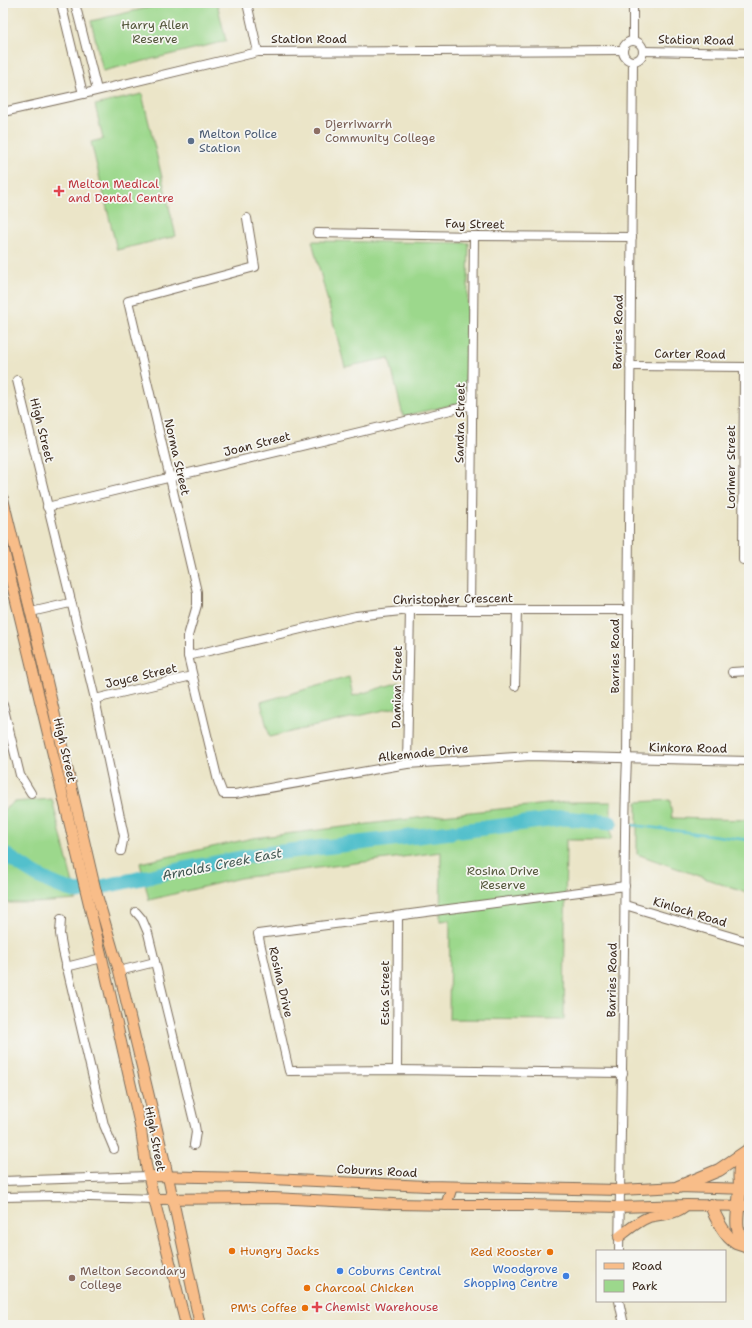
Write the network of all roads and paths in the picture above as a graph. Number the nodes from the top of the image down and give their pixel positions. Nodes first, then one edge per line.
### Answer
1 (61, 3) edge
2 (75, 3) edge
3 (247, 3) edge
4 (634, 3) edge
5 (254, 35) junction
6 (633, 40) junction
7 (623, 50) junction
8 (643, 51) junction
9 (258, 52) junction
10 (749, 53) edge
11 (242, 56) junction
12 (633, 61) junction
13 (97, 90) junction
14 (84, 94) junction
15 (3, 112) edge
16 (247, 218) dead end
17 (318, 233) dead end
18 (474, 236) junction
19 (632, 237) junction
20 (630, 366) junction
21 (746, 367) edge
22 (17, 380) dead end
23 (472, 405) junction
24 (169, 478) junction
25 (3, 499) edge
26 (47, 507) junction
27 (3, 547) edge
28 (749, 560) edge
29 (70, 603) junction
30 (410, 610) junction
31 (470, 610) junction
32 (517, 610) junction
33 (628, 610) junction
34 (31, 612) junction
35 (20, 616) junction
36 (188, 656) junction
37 (749, 671) edge
38 (732, 672) dead end
39 (192, 676) junction
40 (515, 686) dead end
41 (95, 699) junction
42 (3, 705) edge
43 (627, 759) junction
44 (749, 761) edge
45 (407, 764) junction
46 (31, 794) dead end
47 (223, 794) joint
48 (121, 851) dead end
49 (626, 886) junction
50 (92, 894) junction
51 (625, 905) junction
52 (136, 912) dead end
53 (398, 916) junction
54 (61, 919) dead end
55 (749, 942) edge
56 (115, 955) junction
57 (102, 958) junction
58 (155, 962) junction
59 (66, 967) junction
60 (119, 971) junction
61 (106, 974) junction
62 (397, 1070) junction
63 (623, 1073) junction
64 (194, 1145) dead end
65 (114, 1149) dead end
66 (749, 1149) edge
67 (749, 1154) edge
68 (149, 1176) junction
69 (168, 1178) junction
70 (3, 1181) edge
71 (452, 1186) junction
72 (678, 1187) junction
73 (745, 1189) edge
74 (620, 1190) junction
75 (3, 1197) edge
76 (154, 1199) junction
77 (172, 1199) junction
78 (449, 1205) junction
79 (687, 1205) junction
80 (711, 1205) junction
81 (744, 1206) edge
82 (619, 1207) junction
83 (619, 1237) junction
84 (748, 1247) edge
85 (619, 1250) edge
86 (619, 1302) edge
87 (186, 1325) edge
88 (200, 1325) edge
89 (624, 1325) edge

1 - 14 street
2 - 13 street
3 - 5 street
4 - 6 street
5 - 9 street
5 - 11 street
6 - 7 street
6 - 8 street
7 - 9 street, Station Road
7 - 12 street
8 - 10 street, Station Road
8 - 12 street
9 - 11 street, Station Road
11 - 13 street, Station Road
12 - 19 street, Barries Road
13 - 14 street, Station Road
14 - 15 street, Station Road
16 - 24 street, Norma Street
17 - 18 street, Fay Street
18 - 19 street, Fay Street
18 - 23 street, Sandra Street
19 - 20 street, Barries Road
20 - 21 street, Carter Road
20 - 33 street, Barries Road
21 - 28 street, Lorimer Street
22 - 26 street, High Street
23 - 24 street, Joan Street
23 - 31 street, Sandra Street
24 - 26 street, Joan Street
24 - 36 street, Norma Street
25 - 34 main road, High Street
26 - 29 street, High Street
27 - 35 main road, High Street
29 - 34 street
29 - 41 street, High Street
30 - 31 street, Christopher Crescent
30 - 36 street, Christopher Crescent
30 - 45 street, Damian Street
31 - 32 street, Christopher Crescent
32 - 33 street, Christopher Crescent
32 - 40 street
33 - 43 street, Barries Road
34 - 35 main road
34 - 50 main road, High Street
35 - 50 main road, High Street
36 - 39 street, Norma Street
37 - 38 street
39 - 41 street, Joyce Street
39 - 47 street, Norma Street
41 - 48 street, High Street
42 - 46 street
43 - 44 street, Kinkora Road
43 - 45 street, Alkemade Drive
43 - 49 street, Barries Road
45 - 47 street, Alkemade Drive
49 - 51 street, Barries Road
49 - 53 street, Rosina Drive
50 - 56 main road, High Street
50 - 57 main road, High Street
51 - 55 street, Kinloch Road
51 - 63 street, Barries Road
52 - 58 street
53 - 62 street, Esta Street
53 - 62 street, Rosina Drive
54 - 59 street
56 - 57 main road
56 - 60 main road, High Street
57 - 59 street
57 - 61 main road, High Street
58 - 60 street
58 - 64 street
59 - 65 street
60 - 61 main road
60 - 69 main road, High Street
61 - 68 main road, High Street
62 - 63 street, Rosina Drive
63 - 74 street, Barries Road
66 - 72 highway
67 - 73 highway
68 - 69 main road, Coburns Road
68 - 70 street, Coburns Road
68 - 76 main road, High Street
69 - 71 main road, Coburns Road
69 - 77 main road, High Street
71 - 74 main road, Coburns Road
71 - 78 main road
72 - 73 main road, Coburns Road
72 - 74 main road, Coburns Road
73 - 81 highway
74 - 82 street, Barries Road
75 - 76 street
76 - 77 main road
76 - 87 main road, High Street
77 - 78 main road
77 - 88 main road, High Street
78 - 82 main road
79 - 80 main road
79 - 82 main road
79 - 83 main road
80 - 81 main road
80 - 84 highway
81 - 84 highway
82 - 83 street, Barries Road
83 - 85 street, Barries Road
86 - 89 street

